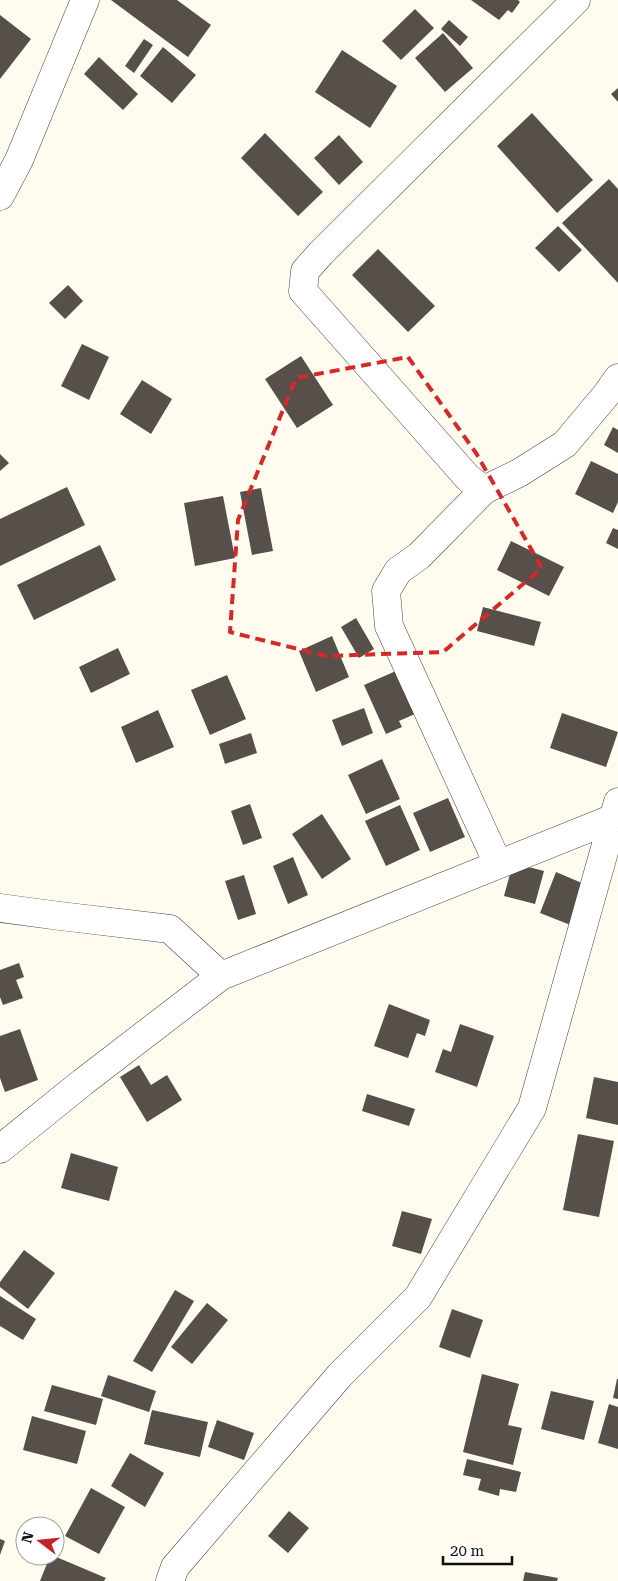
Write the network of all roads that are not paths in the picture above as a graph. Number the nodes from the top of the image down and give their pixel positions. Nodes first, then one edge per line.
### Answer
1 (85, 0) edge
2 (576, 0) edge
3 (0, 196) edge
4 (618, 378) edge
5 (484, 490) junction
6 (616, 810) edge
7 (498, 864) junction
8 (0, 908) edge
9 (221, 976) junction
10 (0, 1149) edge
11 (170, 1581) edge

1 - 3 street
2 - 5 street
4 - 5 street
5 - 7 street
6 - 7 street
6 - 11 street
7 - 9 street
8 - 9 street
9 - 10 street

